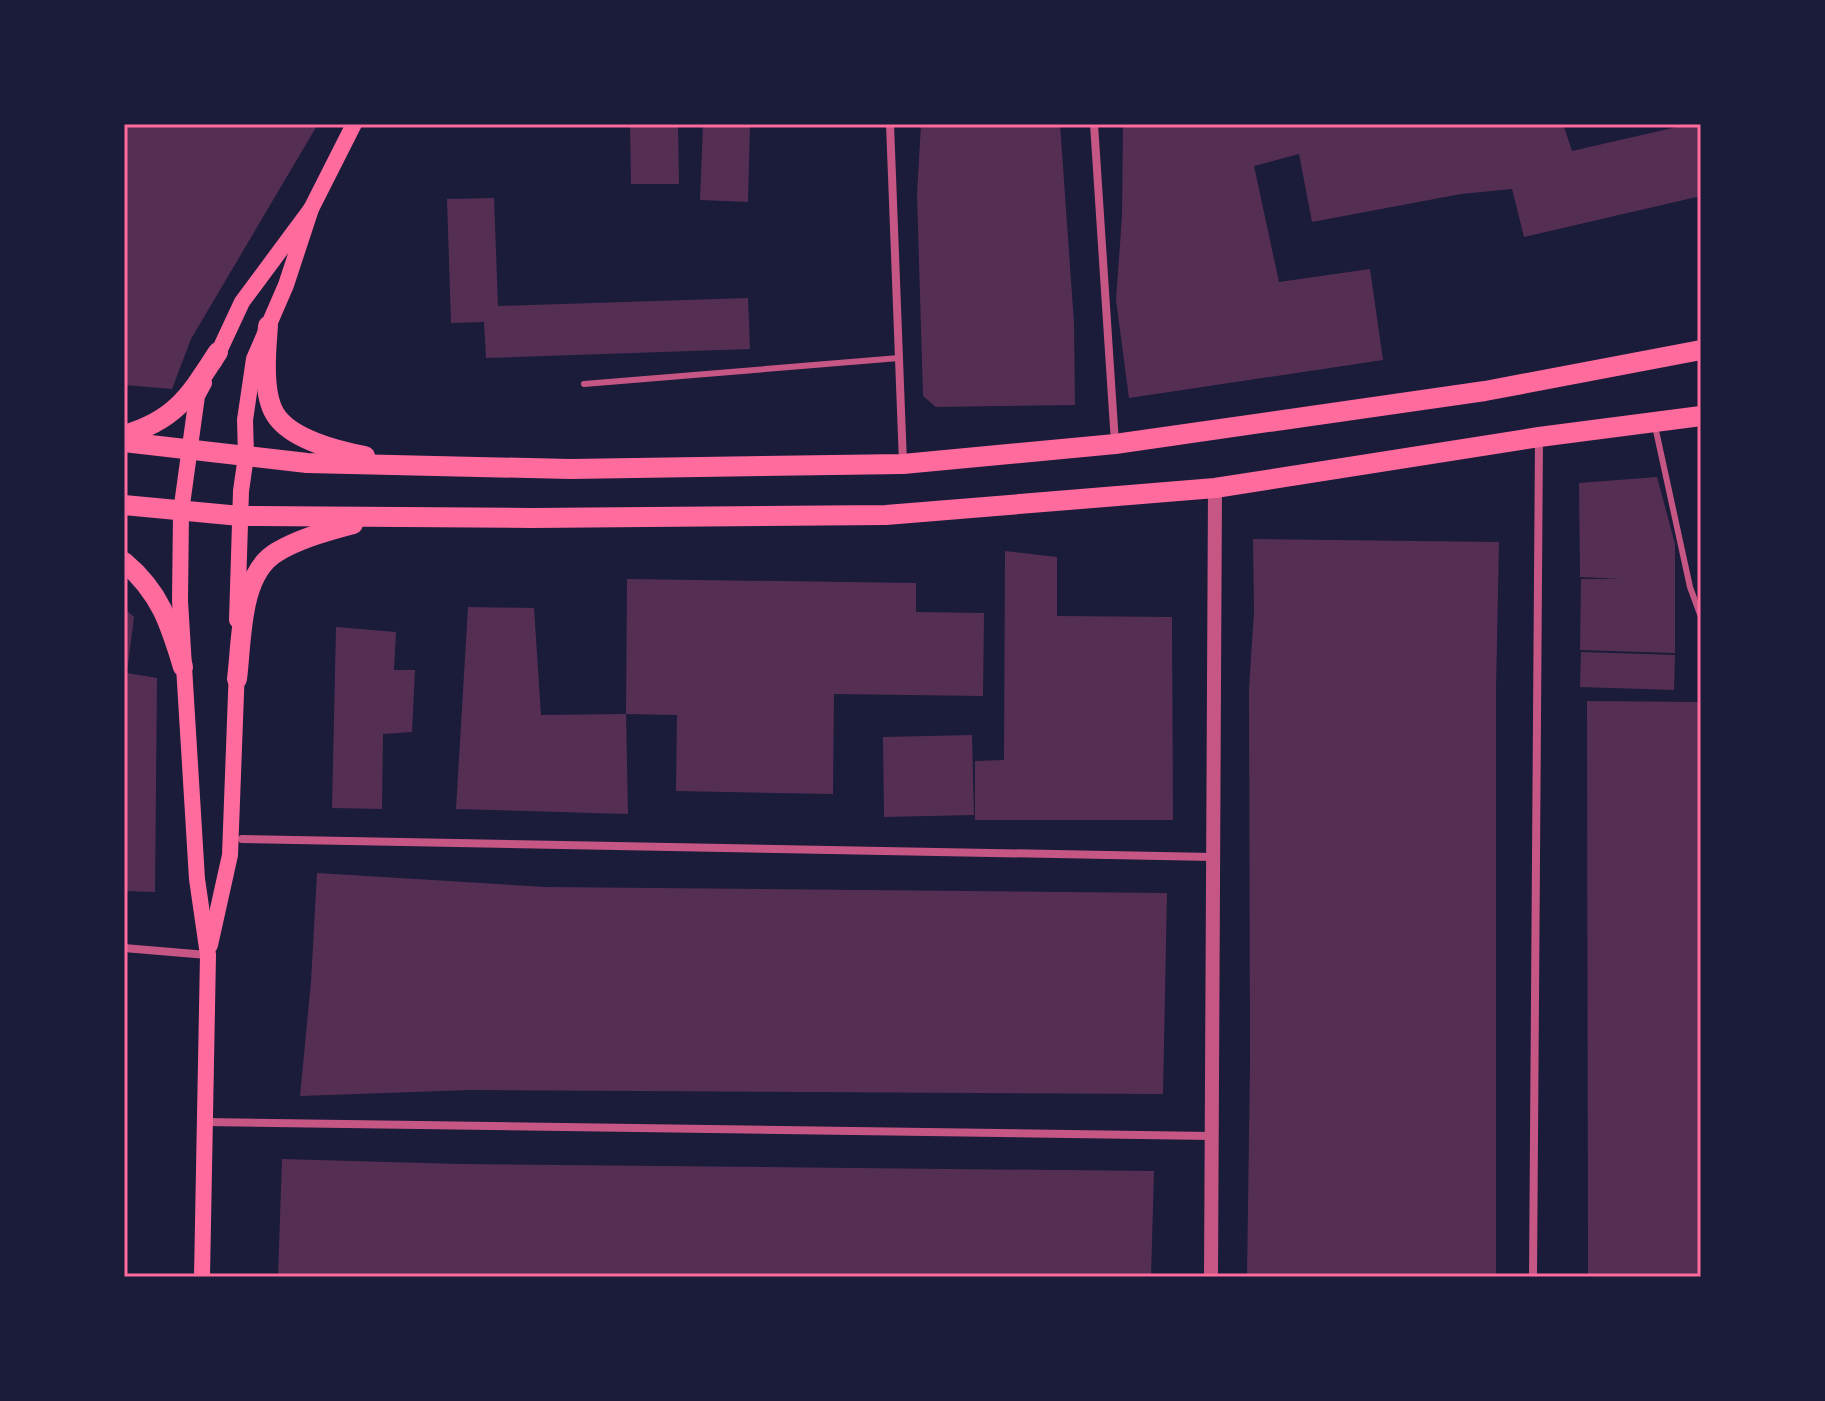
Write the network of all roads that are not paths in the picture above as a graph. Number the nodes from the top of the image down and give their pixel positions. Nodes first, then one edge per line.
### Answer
1 (354, 124) edge
2 (890, 124) edge
3 (1094, 124) edge
4 (311, 209) junction
5 (268, 326) junction
6 (1701, 350) edge
7 (218, 352) junction
8 (899, 358) junction
9 (584, 384) dead end
10 (1698, 421) edge
11 (1655, 422) junction
12 (124, 435) edge
13 (1539, 437) junction
14 (124, 442) edge
15 (1115, 444) junction
16 (189, 450) junction
17 (246, 456) junction
18 (903, 464) junction
19 (420, 465) junction
20 (1215, 488) junction
21 (124, 505) edge
22 (181, 512) junction
23 (240, 516) junction
24 (374, 517) junction
25 (124, 562) edge
26 (1701, 617) edge
27 (183, 667) junction
28 (237, 679) junction
29 (242, 839) dead end
30 (1213, 857) junction
31 (124, 948) edge
32 (208, 955) junction
33 (205, 1122) junction
34 (1212, 1136) junction
35 (202, 1277) edge
36 (1211, 1277) edge
37 (1533, 1277) edge

1 - 4 main road
2 - 8 street
3 - 15 street
4 - 5 main road
4 - 7 main road
5 - 17 main road
5 - 19 main road
6 - 15 main road
7 - 12 main road
7 - 16 main road
8 - 9 lane
8 - 18 street
10 - 11 main road
11 - 13 main road
11 - 26 lane
13 - 20 main road
13 - 37 street
14 - 16 main road
15 - 18 main road
16 - 17 main road
16 - 22 main road
17 - 19 main road
17 - 23 main road
18 - 19 main road
20 - 24 main road
20 - 30 street
21 - 22 main road
22 - 23 main road
22 - 27 main road
23 - 24 main road
23 - 28 main road
24 - 28 main road
25 - 27 main road
27 - 32 main road
28 - 32 main road
29 - 30 street
30 - 34 street
31 - 32 street
32 - 33 main road
33 - 34 street
33 - 35 main road
34 - 36 street

